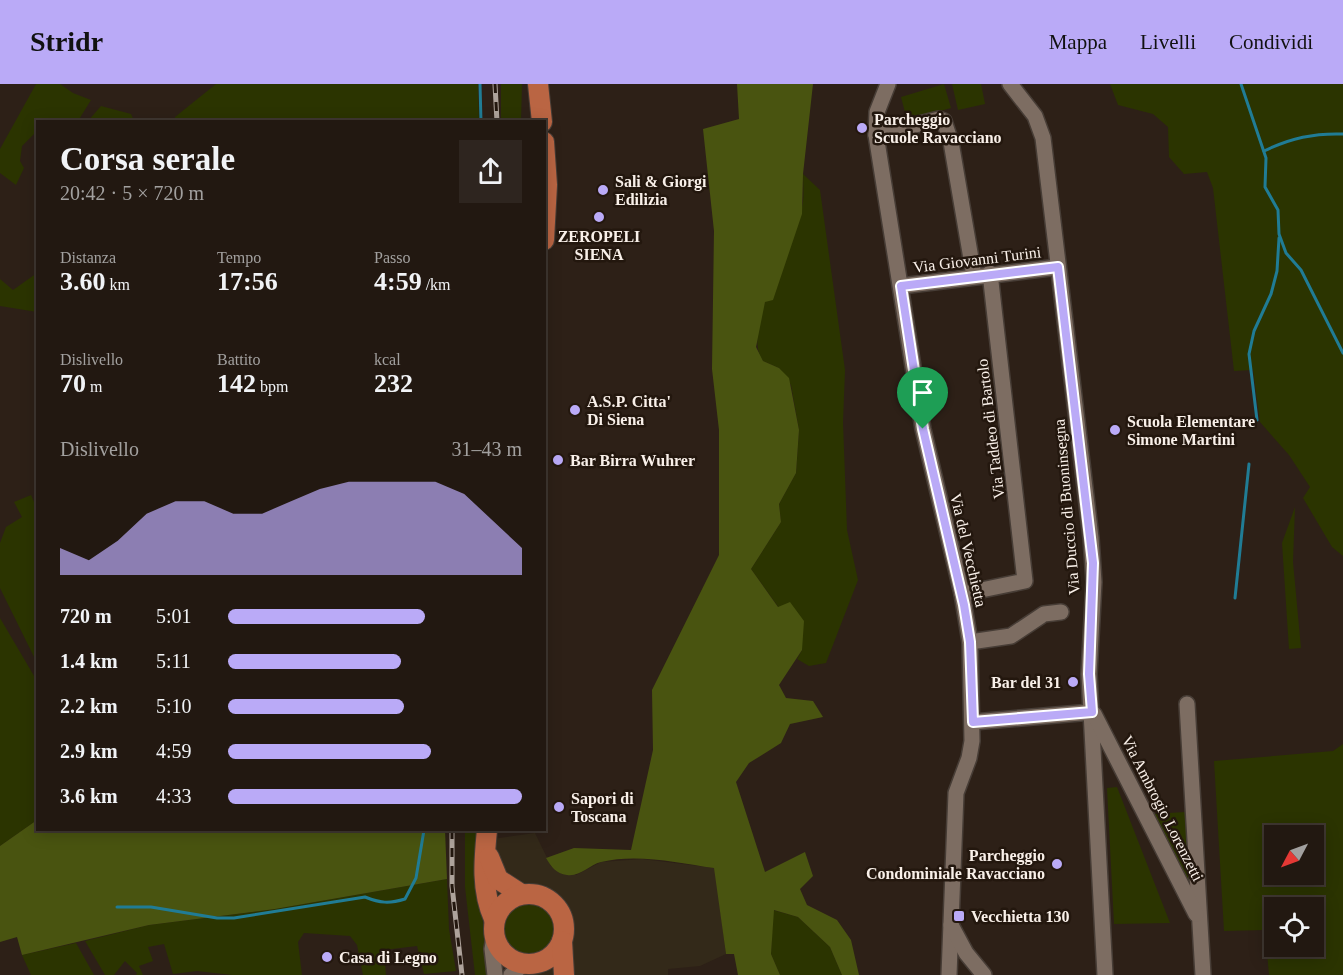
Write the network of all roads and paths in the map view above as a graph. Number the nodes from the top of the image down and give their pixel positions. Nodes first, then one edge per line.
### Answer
1 (538, 84) edge
2 (888, 84) edge
3 (1010, 84) edge
4 (542, 120) edge
5 (876, 135) junction
6 (546, 170) edge
7 (546, 203) edge
8 (1058, 267) junction
9 (990, 273) junction
10 (974, 276) junction
11 (901, 286) junction
12 (962, 594) junction
13 (1061, 612) dead end
14 (970, 642) junction
15 (1187, 704) dead end
16 (1092, 712) junction
17 (973, 722) junction
18 (487, 836) edge
19 (521, 894) junction
20 (1200, 921) junction
21 (950, 924) junction
22 (494, 928) junction
23 (562, 941) junction
24 (528, 970) edge
25 (495, 975) edge
26 (564, 975) edge
27 (949, 975) edge
28 (984, 975) edge
29 (1106, 975) edge
30 (1203, 975) edge

1 - 4 main road
2 - 5 street
3 - 8 street, Via Duccio di Buoninsegna
5 - 10 street
5 - 11 street, Via del Vecchietta
6 - 7 main road
8 - 9 street, Via Giovanni Turini
8 - 16 street, Via Duccio di Buoninsegna
9 - 10 street, Via Giovanni Turini
9 - 12 street, Via Taddeo di Bartolo
10 - 11 street, Via Giovanni Turini
11 - 12 street, Via del Vecchietta
12 - 14 street, Via del Vecchietta
13 - 14 street
14 - 17 street, Via del Vecchietta
15 - 20 street
16 - 17 street
16 - 20 street, Via Ambrogio Lorenzetti
16 - 29 street, Via Duccio di Buoninsegna
17 - 21 street, Via del Vecchietta
18 - 19 main road
18 - 22 main road
19 - 22 main road
19 - 23 main road
20 - 30 street
21 - 27 street, Via del Vecchietta
21 - 28 street
22 - 24 main road
22 - 25 street
23 - 24 main road
23 - 26 main road

